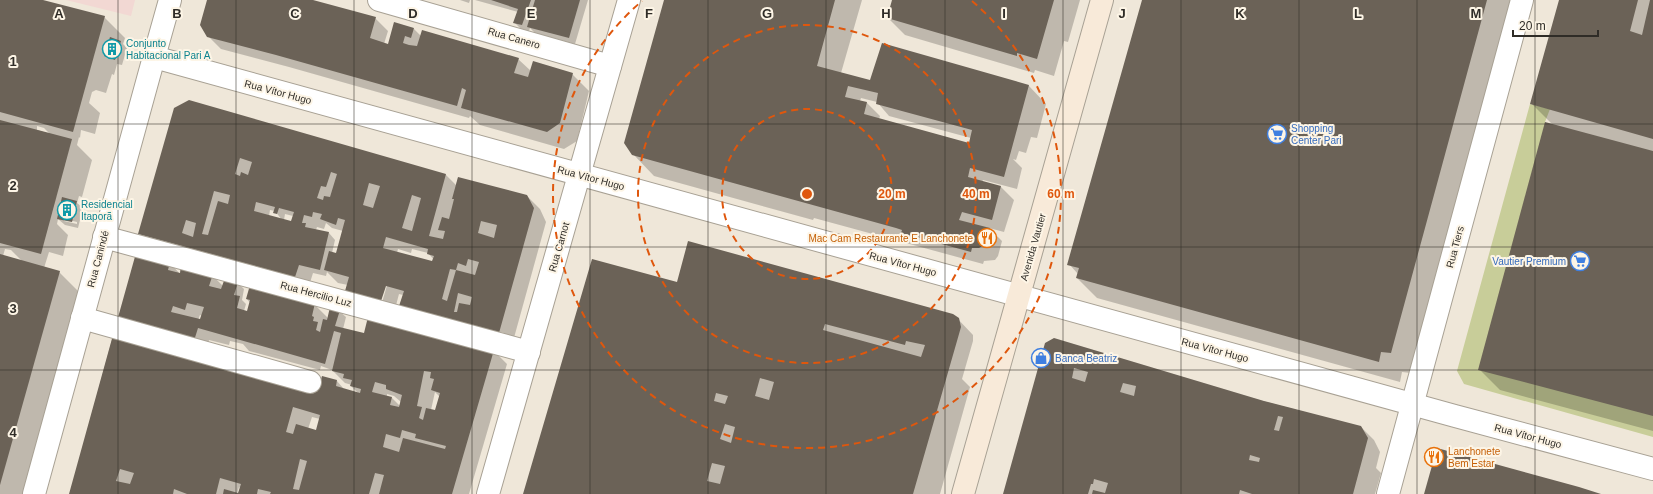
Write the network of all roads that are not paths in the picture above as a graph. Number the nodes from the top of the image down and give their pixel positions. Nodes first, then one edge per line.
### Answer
1 (170, 0) edge
2 (379, 0) edge
3 (629, 0) edge
4 (1102, 0) edge
5 (1522, 0) edge
6 (418, 5) edge
7 (154, 57) junction
8 (610, 66) junction
9 (580, 175) junction
10 (104, 237) junction
11 (1019, 296) junction
12 (82, 318) junction
13 (528, 352) junction
14 (310, 382) dead end
15 (1412, 404) junction
16 (1653, 469) edge
17 (34, 494) edge
18 (488, 494) edge
19 (963, 494) edge
20 (1388, 494) edge

1 - 7 street, Rua Canindé
2 - 6 street, Rua Canero
3 - 8 street, Rua Carnot
4 - 11 main road, Avenida Vautier
5 - 15 street, Rua Tiers
6 - 8 street, Rua Canero
7 - 9 street, Rua Vítor Hugo
7 - 10 street, Rua Canindé
8 - 9 street, Rua Carnot
9 - 11 street, Rua Vítor Hugo
9 - 13 street, Rua Carnot
10 - 12 street, Rua Canindé
10 - 13 street, Rua Hercilio Luz
11 - 15 street, Rua Vítor Hugo
11 - 19 main road, Avenida Vautier
12 - 14 street
12 - 17 street, Rua Canindé
13 - 18 street, Rua Carnot
15 - 16 street, Rua Vítor Hugo
15 - 20 street, Rua Tiers

